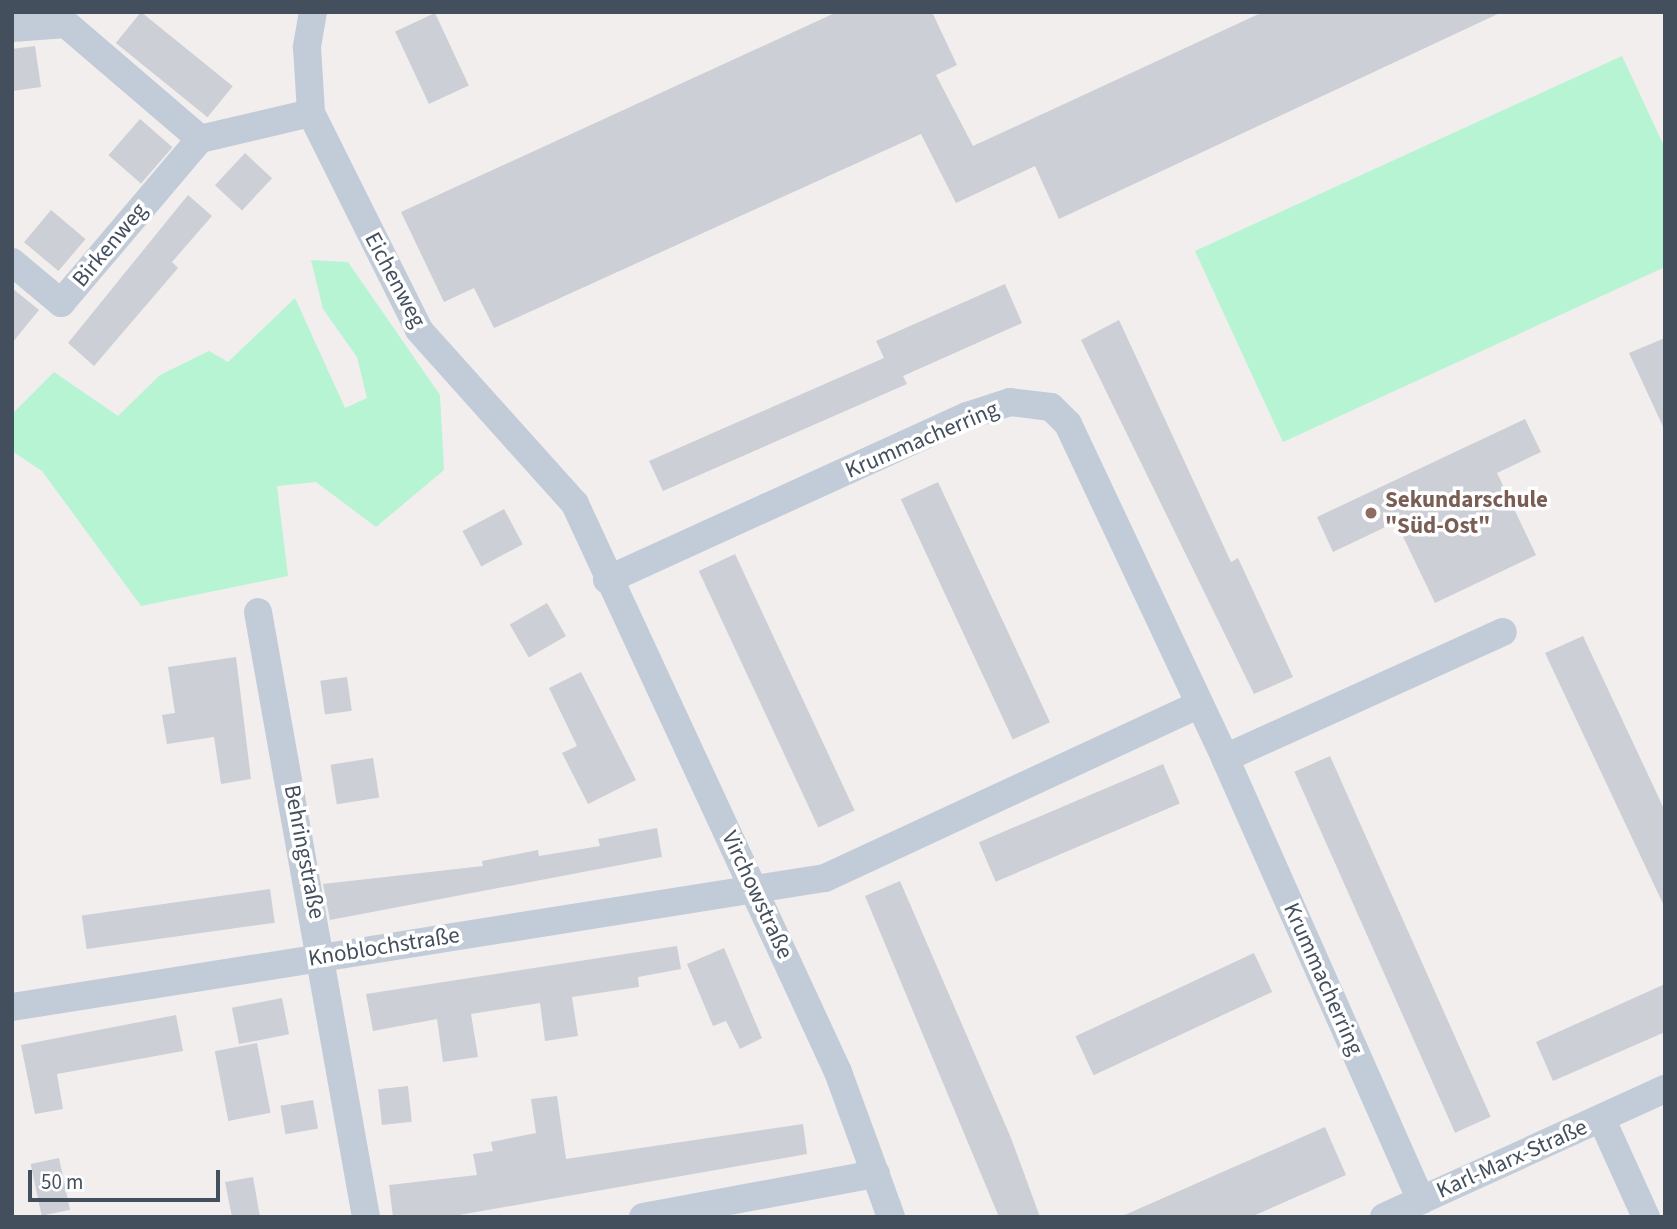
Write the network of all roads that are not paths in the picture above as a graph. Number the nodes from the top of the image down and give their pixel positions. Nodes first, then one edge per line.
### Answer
1 (313, 12) edge
2 (12, 28) edge
3 (311, 113) junction
4 (200, 139) junction
5 (12, 262) edge
6 (607, 580) junction
7 (258, 611) dead end
8 (1503, 632) dead end
9 (1197, 705) junction
10 (1225, 758) junction
11 (756, 890) junction
12 (324, 957) junction
13 (12, 1007) edge
14 (1665, 1089) edge
15 (1602, 1119) junction
16 (876, 1174) junction
17 (1421, 1200) junction
18 (366, 1217) edge
19 (643, 1217) edge
20 (891, 1217) edge
21 (1384, 1217) edge
22 (1646, 1217) edge

1 - 3 street, Eichenweg
2 - 4 street
3 - 4 street
3 - 6 street, Eichenweg
4 - 5 street, Birkenweg
6 - 9 street, Krummacherring
6 - 11 street, Virchowstraße
7 - 12 street, Behringstraße
8 - 10 street
9 - 10 street, Krummacherring
9 - 11 street
10 - 17 street, Krummacherring
11 - 12 street, Knoblochstraße
11 - 16 street, Virchowstraße
12 - 13 street, Knoblochstraße
12 - 18 street, Behringstraße
14 - 15 street, Karl-Marx-Straße
15 - 17 street, Karl-Marx-Straße
15 - 22 street, Karl-Marx-Straße
16 - 19 street
16 - 20 street, Virchowstraße
17 - 21 street, Karl-Marx-Straße

